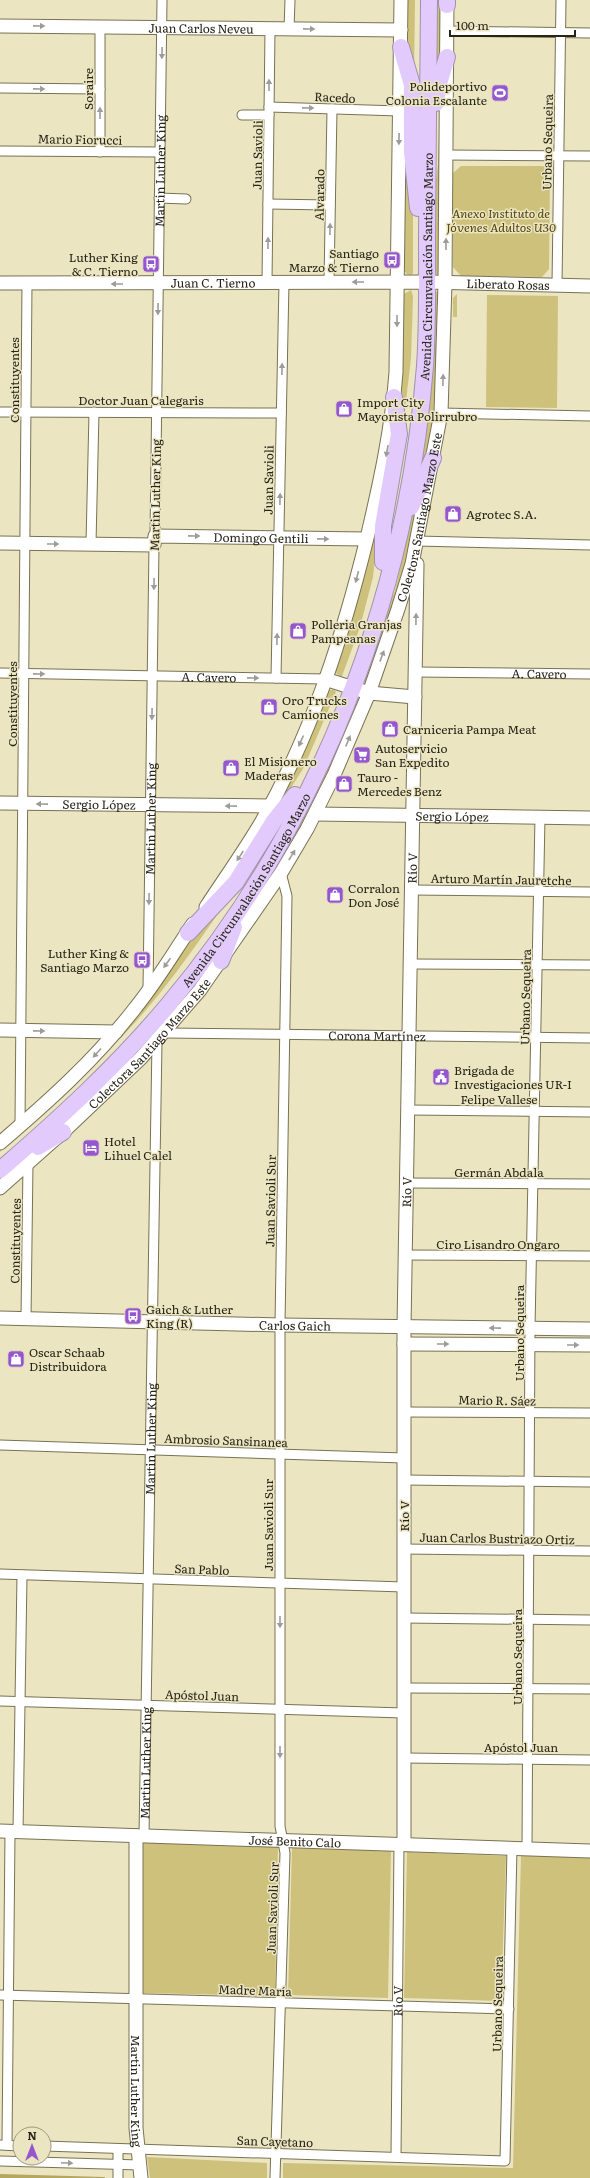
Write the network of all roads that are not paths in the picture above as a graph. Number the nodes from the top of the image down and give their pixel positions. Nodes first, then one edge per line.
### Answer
1 (162, 0) edge
2 (290, 0) edge
3 (401, 0) edge
4 (419, 0) edge
5 (429, 0) edge
6 (561, 0) edge
7 (447, 2) edge
8 (0, 26) edge
9 (100, 27) junction
10 (162, 28) junction
11 (270, 29) junction
12 (289, 29) junction
13 (401, 30) junction
14 (447, 31) junction
15 (561, 32) junction
16 (590, 32) edge
17 (401, 47) junction
18 (447, 57) junction
19 (0, 88) edge
20 (100, 89) junction
21 (332, 110) junction
22 (269, 111) junction
23 (400, 111) junction
24 (242, 115) dead end
25 (0, 151) edge
26 (100, 152) junction
27 (160, 152) junction
28 (446, 155) junction
29 (559, 156) junction
30 (590, 156) edge
31 (159, 198) junction
32 (186, 199) dead end
33 (268, 204) junction
34 (330, 205) junction
35 (423, 211) junction
36 (267, 282) junction
37 (284, 282) junction
38 (329, 282) junction
39 (397, 282) junction
40 (422, 282) junction
41 (0, 283) edge
42 (27, 283) junction
43 (158, 283) junction
44 (445, 283) junction
45 (557, 285) junction
46 (590, 286) edge
47 (394, 397) junction
48 (0, 412) edge
49 (26, 412) junction
50 (94, 412) junction
51 (156, 412) junction
52 (281, 413) junction
53 (441, 413) junction
54 (590, 416) edge
55 (433, 458) junction
56 (279, 538) junction
57 (366, 539) junction
58 (154, 540) junction
59 (417, 541) junction
60 (0, 543) edge
61 (25, 543) junction
62 (91, 544) junction
63 (590, 545) edge
64 (383, 562) junction
65 (370, 642) junction
66 (416, 672) junction
67 (0, 673) edge
68 (24, 674) junction
69 (590, 674) edge
70 (152, 676) junction
71 (276, 678) junction
72 (325, 679) junction
73 (348, 686) junction
74 (369, 693) junction
75 (415, 697) junction
76 (295, 795) junction
77 (0, 803) edge
78 (23, 803) junction
79 (151, 805) junction
80 (270, 806) junction
81 (315, 814) junction
82 (413, 816) junction
83 (540, 817) junction
84 (590, 818) edge
85 (278, 847) junction
86 (280, 873) junction
87 (412, 890) junction
88 (539, 891) junction
89 (590, 892) edge
90 (188, 933) junction
91 (221, 961) junction
92 (411, 964) junction
93 (537, 965) junction
94 (590, 965) edge
95 (148, 990) junction
96 (0, 1030) edge
97 (21, 1031) junction
98 (116, 1032) junction
99 (285, 1034) junction
100 (409, 1036) junction
101 (161, 1037) junction
102 (536, 1037) junction
103 (590, 1038) edge
104 (408, 1110) junction
105 (534, 1112) junction
106 (590, 1112) edge
107 (20, 1126) junction
108 (63, 1132) junction
109 (0, 1143) edge
110 (0, 1156) edge
111 (28, 1163) junction
112 (0, 1170) edge
113 (0, 1180) edge
114 (407, 1183) junction
115 (533, 1184) junction
116 (590, 1184) edge
117 (0, 1188) edge
118 (406, 1255) junction
119 (532, 1256) junction
120 (590, 1256) edge
121 (0, 1318) edge
122 (26, 1319) junction
123 (152, 1322) junction
124 (280, 1325) junction
125 (404, 1327) junction
126 (530, 1328) junction
127 (590, 1328) edge
128 (404, 1344) junction
129 (531, 1344) junction
130 (590, 1345) edge
131 (404, 1412) junction
132 (530, 1413) junction
133 (590, 1413) edge
134 (0, 1445) edge
135 (150, 1450) junction
136 (280, 1454) junction
137 (404, 1458) junction
138 (404, 1480) junction
139 (530, 1481) junction
140 (590, 1482) edge
141 (404, 1549) junction
142 (529, 1550) junction
143 (590, 1551) edge
144 (0, 1574) edge
145 (22, 1575) junction
146 (148, 1579) junction
147 (280, 1583) junction
148 (404, 1587) junction
149 (404, 1618) junction
150 (529, 1619) junction
151 (590, 1620) edge
152 (404, 1688) junction
153 (528, 1689) junction
154 (590, 1689) edge
155 (0, 1701) edge
156 (20, 1702) junction
157 (146, 1705) junction
158 (280, 1709) junction
159 (404, 1713) junction
160 (404, 1758) junction
161 (528, 1759) junction
162 (590, 1760) edge
163 (10, 1832) edge
164 (140, 1836) junction
165 (282, 1840) junction
166 (401, 1844) junction
167 (512, 1848) junction
168 (527, 1849) junction
169 (590, 1851) edge
170 (4, 1995) edge
171 (136, 1999) junction
172 (280, 2003) junction
173 (397, 2006) junction
174 (509, 2009) junction
175 (4, 2145) edge
176 (52, 2146) edge
177 (118, 2149) junction
178 (137, 2149) junction
179 (275, 2153) junction
180 (396, 2157) junction
181 (0, 2161) edge
182 (505, 2161) joint
183 (118, 2165) junction
184 (140, 2172) edge
185 (118, 2178) edge
186 (275, 2178) edge

1 - 10 street, Martin Luther King
2 - 12 street
3 - 13 street
4 - 35 highway, Avenida Circunvalación Santiago Marzo
5 - 35 highway, Avenida Circunvalación Santiago Marzo
6 - 15 street, Urbano Sequeira
7 - 14 street, Colectora Santiago Marzo Este
8 -> 9 street, Juan Carlos Neveu
9 - 10 street, Juan Carlos Neveu
9 - 20 street, Soraire
10 - 11 street, Juan Carlos Neveu
10 -> 27 street, Martin Luther King
11 - 12 street, Juan Carlos Neveu
22 -> 11 street, Juan Savioli
12 -> 13 street, Juan Carlos Neveu
13 - 17 street
14 - 15 street
14 - 18 street, Colectora Santiago Marzo Este
15 - 16 street
15 - 29 street, Urbano Sequeira
17 - 23 street
17 - 35 highway
18 - 28 street, Colectora Santiago Marzo Este
18 - 35 highway
19 -> 20 street
26 -> 20 street, Soraire
22 -> 21 street, Racedo
21 - 23 street, Racedo
21 - 34 street, Alvarado
22 - 24 street, Racedo
22 - 33 street, Juan Savioli
23 -> 39 street
25 - 26 street, Mario Fiorucci
26 - 27 street, Mario Fiorucci
27 - 31 street, Martin Luther King
28 - 29 street
44 -> 28 street, Colectora Santiago Marzo Este
29 - 30 street
29 - 45 street, Urbano Sequeira
31 - 32 street
31 - 43 street, Martin Luther King
33 - 34 street
36 -> 33 street, Juan Savioli
38 -> 34 street, Alvarado
35 - 40 highway, Avenida Circunvalación Santiago Marzo
36 - 37 street, Juan C. Tierno
36 - 43 street, Juan C. Tierno
37 - 38 street, Juan C. Tierno
52 -> 37 street, Juan Savioli
39 -> 38 street, Juan C. Tierno
39 - 40 street, Juan C. Tierno
39 -> 47 street
40 - 44 street, Liberato Rosas
40 - 64 highway, Avenida Circunvalación Santiago Marzo
40 - 65 highway, Avenida Circunvalación Santiago Marzo
41 - 42 street, Juan C. Tierno
43 -> 42 street, Juan C. Tierno
42 - 49 street, Constituyentes
43 -> 51 street, Martin Luther King
44 - 45 street, Liberato Rosas
53 -> 44 street, Colectora Santiago Marzo Este
45 - 46 street, Liberato Rosas
47 -> 57 street
47 - 64 highway
48 - 49 street, Doctor Juan Calegaris
49 - 50 street, Doctor Juan Calegaris
49 - 61 street, Constituyentes
50 - 51 street, Doctor Juan Calegaris
50 - 62 street
51 - 52 street, Doctor Juan Calegaris
51 - 58 street, Martin Luther King
56 -> 52 street, Juan Savioli
53 - 54 street
53 - 55 street, Colectora Santiago Marzo Este
55 - 59 street, Colectora Santiago Marzo Este
55 - 65 highway
56 -> 57 street, Domingo Gentili
58 -> 56 street, Domingo Gentili
71 -> 56 street, Juan Savioli
57 -> 72 street
58 - 62 street, Domingo Gentili
58 -> 70 street, Martin Luther King
59 - 63 street
66 -> 59 street, Río V
74 -> 59 street, Colectora Santiago Marzo Este
60 - 61 street, Domingo Gentili
61 -> 62 street, Domingo Gentili
61 - 68 street, Constituyentes
64 - 73 highway, Avenida Circunvalación Santiago Marzo
65 - 73 highway, Avenida Circunvalación Santiago Marzo
66 - 69 street, A. Cavero
66 - 75 street, Río V
67 - 68 street, A. Cavero
68 -> 70 street, A. Cavero
68 - 78 street, Constituyentes
70 -> 71 street, A. Cavero
70 -> 79 street, Martin Luther King
71 - 72 street, A. Cavero
72 - 73 street, A. Cavero
72 -> 80 street
73 - 74 street, A. Cavero
73 - 76 highway, Avenida Circunvalación Santiago Marzo
73 - 85 highway, Avenida Circunvalación Santiago Marzo
74 - 75 street, A. Cavero
81 -> 74 street, Colectora Santiago Marzo Este
75 - 82 street, Río V
76 - 90 highway
76 - 110 highway, Avenida Circunvalación Santiago Marzo
77 - 78 street, Sergio López
79 -> 78 street, Sergio López
78 - 97 street, Constituyentes
80 -> 79 street, Sergio López
79 -> 95 street, Martin Luther King
80 -> 90 street
81 - 82 street, Sergio López
86 -> 81 street, Colectora Santiago Marzo Este
82 - 83 street, Sergio López
82 - 87 street, Río V
83 - 84 street, Sergio López
83 - 88 street, Urbano Sequeira
85 - 91 highway
85 - 112 highway, Avenida Circunvalación Santiago Marzo
86 - 91 street, Colectora Santiago Marzo Este
86 - 99 street, Juan Savioli Sur
87 - 88 street, Arturo Martín Jauretche
87 - 92 street, Río V
88 - 89 street, Arturo Martín Jauretche
88 - 93 street, Urbano Sequeira
90 -> 95 street
91 - 101 street, Colectora Santiago Marzo Este
92 - 93 street
92 - 100 street, Río V
93 - 94 street
93 - 102 street, Urbano Sequeira
95 - 98 street
96 - 97 street
97 -> 98 street
97 - 107 street, Constituyentes
98 -> 107 street
99 - 100 street, Corona Martínez
99 - 101 street, Corona Martínez
99 - 124 street, Juan Savioli Sur
100 - 102 street, Corona Martínez
100 - 104 street, Río V
101 - 108 street, Colectora Santiago Marzo Este
101 - 123 street, Martin Luther King
102 - 103 street, Corona Martínez
102 - 105 street, Urbano Sequeira
104 - 105 street, Felipe Vallese
104 - 114 street, Río V
105 - 106 street, Felipe Vallese
105 - 115 street, Urbano Sequeira
107 - 109 street
108 - 111 street, Colectora Santiago Marzo Este
108 - 113 highway
111 - 117 street, Colectora Santiago Marzo Este
111 - 122 street, Constituyentes
114 - 115 street, Germán Abdala
114 - 118 street, Río V
115 - 116 street, Germán Abdala
115 - 119 street, Urbano Sequeira
118 - 119 street, Ciro Lisandro Ongaro
118 - 125 street, Río V
119 - 120 street, Ciro Lisandro Ongaro
119 - 126 street, Urbano Sequeira
121 - 122 street, Carlos Gaich
122 - 123 street, Carlos Gaich
123 - 124 street, Carlos Gaich
123 - 135 street, Martin Luther King
124 - 125 street, Carlos Gaich
124 - 136 street, Juan Savioli Sur
126 -> 125 street, Carlos Gaich
125 - 128 street, Río V
126 - 127 street, Carlos Gaich
126 - 129 street, Urbano Sequeira
128 -> 129 street
128 - 131 street, Río V
129 -> 130 street
129 - 132 street, Urbano Sequeira
131 - 132 street, Mario R. Sáez
131 - 137 street, Río V
132 - 133 street, Mario R. Sáez
132 - 139 street, Urbano Sequeira
134 - 135 street, Ambrosio Sansinanea
135 - 136 street, Ambrosio Sansinanea
135 - 146 street, Martin Luther King
136 - 137 street, Ambrosio Sansinanea
136 - 147 street, Juan Savioli Sur
137 - 138 street, Río V
138 - 139 street
138 - 141 street, Río V
139 - 140 street
139 - 142 street, Urbano Sequeira
141 - 142 street, Juan Carlos Bustriazo Ortiz
141 - 148 street, Río V
142 - 143 street, Juan Carlos Bustriazo Ortiz
142 - 150 street, Urbano Sequeira
144 - 145 street, San Pablo
145 - 146 street, San Pablo
145 - 156 street
146 - 147 street, San Pablo
146 - 157 street, Martin Luther King
147 - 148 street, San Pablo
147 -> 158 street, Juan Savioli Sur
148 - 149 street, Río V
149 - 150 street
149 - 152 street, Río V
150 - 151 street
150 - 153 street, Urbano Sequeira
152 - 153 street
152 - 159 street, Río V
153 - 154 street
153 - 161 street, Urbano Sequeira
155 - 156 street, Apóstol Juan
156 - 157 street, Apóstol Juan
156 - 163 street
157 - 158 street, Apóstol Juan
157 - 164 street, Martin Luther King
158 - 159 street, Apóstol Juan
158 -> 165 street, Juan Savioli Sur
159 - 160 street, Río V
160 - 161 street, Apóstol Juan
160 - 166 street, Río V
161 - 162 street, Apóstol Juan
161 - 168 street, Urbano Sequeira
163 - 164 street, José Benito Calo
163 - 170 street
164 - 165 street, José Benito Calo
164 - 171 street, Martin Luther King
165 - 166 street, José Benito Calo
165 - 172 street, Juan Savioli Sur
166 - 167 street, José Benito Calo
166 - 173 street, Río V
167 - 168 street, José Benito Calo
167 - 174 street, Urbano Sequeira
168 - 169 street, José Benito Calo
170 - 171 street, Madre María
170 - 175 street
171 - 172 street, Madre María
171 - 178 street, Martin Luther King
172 - 173 street, Madre María
172 - 179 street, Juan Savioli Sur
173 - 174 street, Madre María
173 - 180 street, Río V
174 - 182 street, Urbano Sequeira
176 - 177 street, San Cayetano
177 - 178 street, San Cayetano
177 - 183 street, Martin Luther King
178 - 179 street, San Cayetano
178 - 184 street, Martin Luther King
179 - 180 street, San Cayetano
179 - 186 street, Juan Savioli Sur
180 - 182 street, San Cayetano
181 -> 183 street
183 - 184 street
183 - 185 street, Martin Luther King

